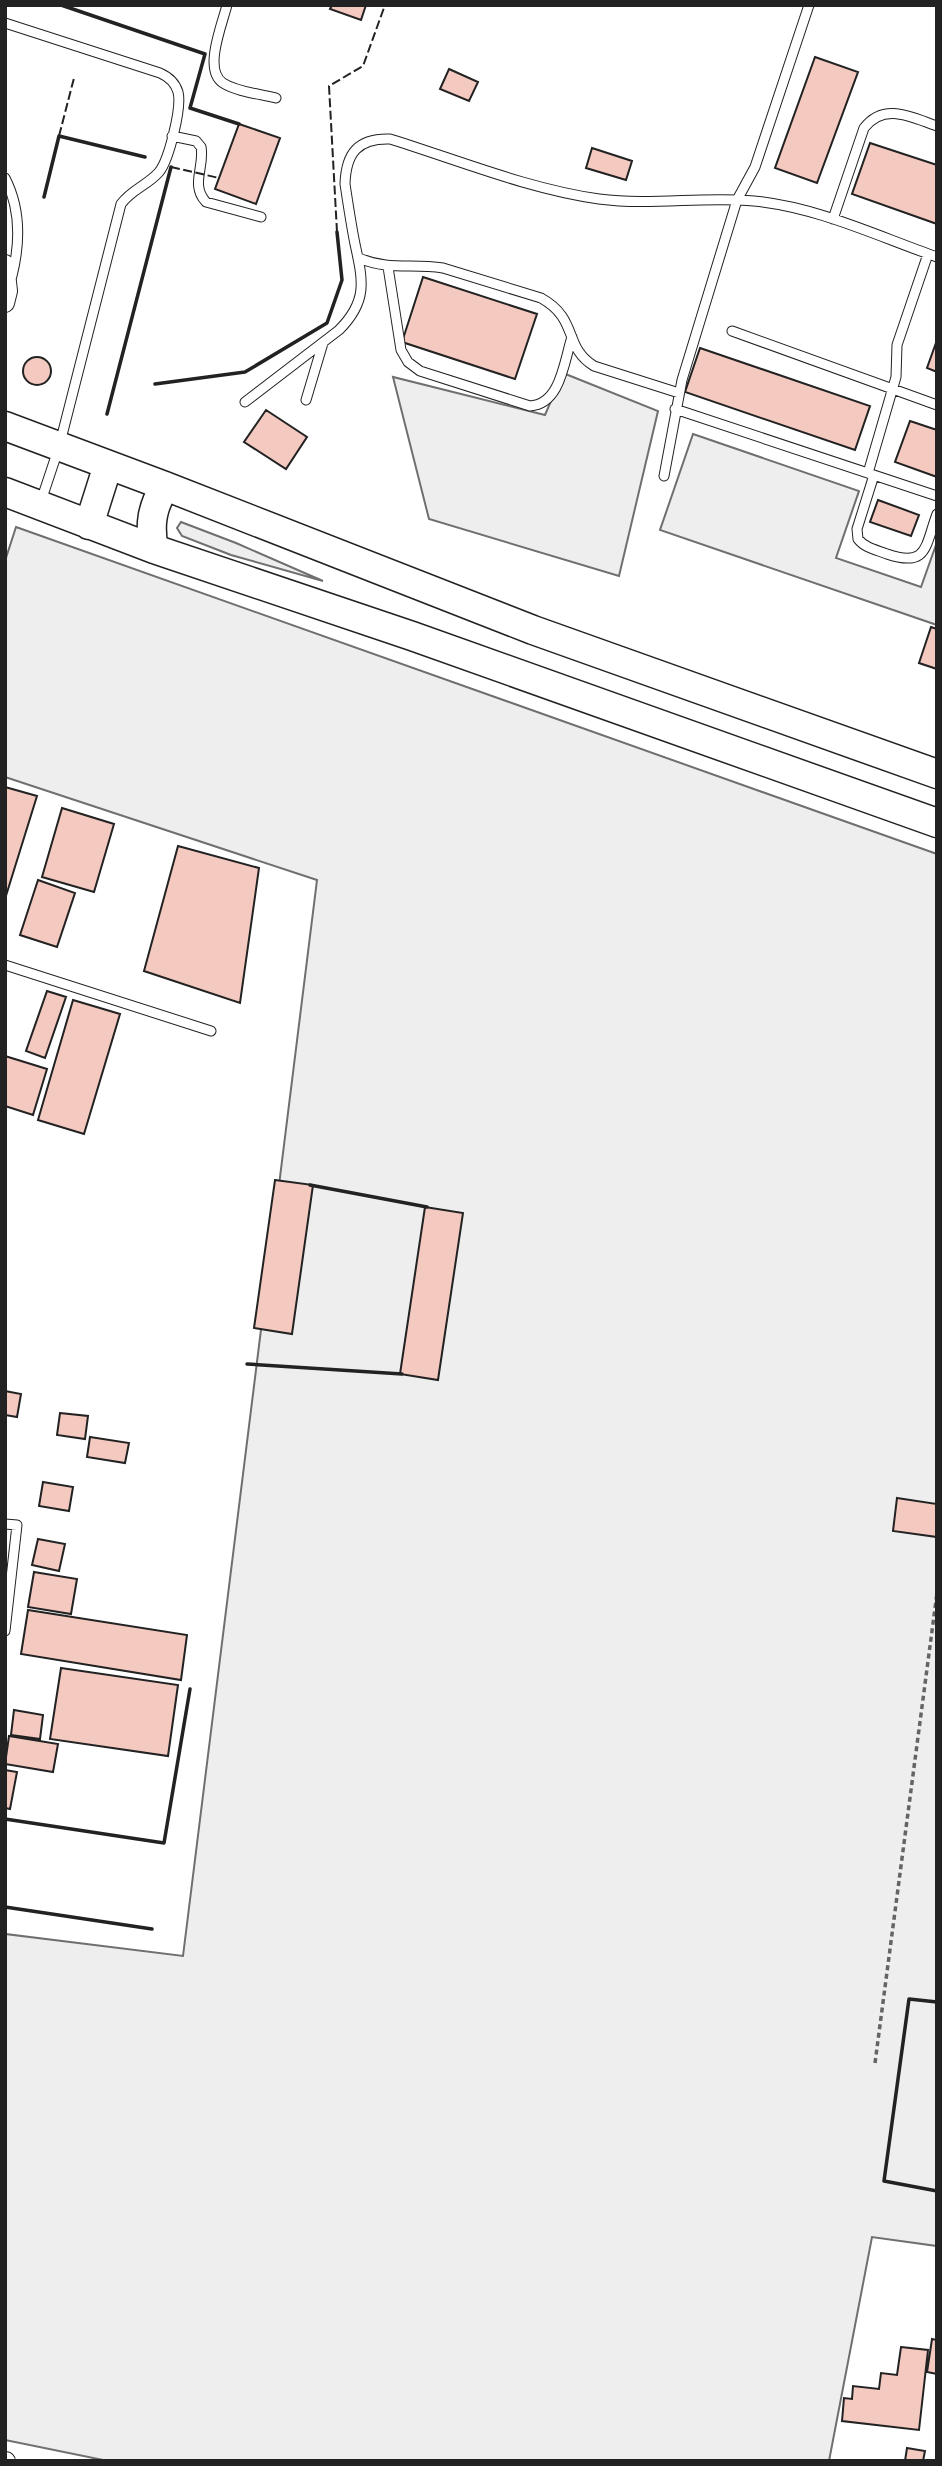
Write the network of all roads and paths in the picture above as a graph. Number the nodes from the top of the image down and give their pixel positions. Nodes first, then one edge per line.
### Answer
1 (227, 5) edge
2 (809, 5) edge
3 (5, 23) edge
4 (276, 98) dead end
5 (937, 126) edge
6 (172, 136) junction
7 (5, 178) edge
8 (737, 200) junction
9 (261, 217) dead end
10 (833, 219) junction
11 (932, 256) edge
12 (359, 258) junction
13 (5, 264) edge
14 (388, 267) junction
15 (7, 297) edge
16 (732, 331) dead end
17 (572, 336) junction
18 (323, 344) junction
19 (893, 389) junction
20 (679, 393) junction
21 (306, 400) dead end
22 (244, 402) dead end
23 (937, 405) edge
24 (675, 409) junction
25 (5, 426) edge
26 (59, 447) junction
27 (108, 465) junction
28 (871, 474) junction
29 (664, 476) dead end
30 (165, 486) junction
31 (5, 492) edge
32 (937, 496) edge
33 (40, 506) junction
34 (937, 514) edge
35 (89, 525) junction
36 (154, 549) junction
37 (937, 774) edge
38 (937, 823) edge
39 (5, 965) edge
40 (211, 1031) dead end
41 (5, 1524) edge
42 (937, 1593) edge
43 (5, 1631) edge
44 (875, 2063) dead end

1 - 4 lane
2 - 8 lane
3 - 6 lane
5 - 10 lane
6 - 9 lane
6 - 26 lane
7 - 15 lane
8 - 10 lane
8 - 12 lane
8 - 20 lane
10 - 11 lane
11 - 19 lane
12 - 14 lane
12 - 18 lane
13 - 15 street
14 - 17 lane
14 - 17 lane
16 - 19 lane
17 - 20 lane
18 - 21 lane
18 - 22 lane
19 - 23 lane
19 - 28 lane
20 - 24 lane
24 - 28 lane
24 - 29 lane
25 - 26 main road
26 - 27 main road
26 - 33 lane
27 - 30 main road
27 - 35 main road
28 - 32 lane
28 - 34 lane
30 - 36 main road
30 - 37 main road
31 - 33 main road
33 - 35 main road
35 - 36 main road
36 - 38 main road
39 - 40 lane
41 - 43 lane
42 - 44 path

